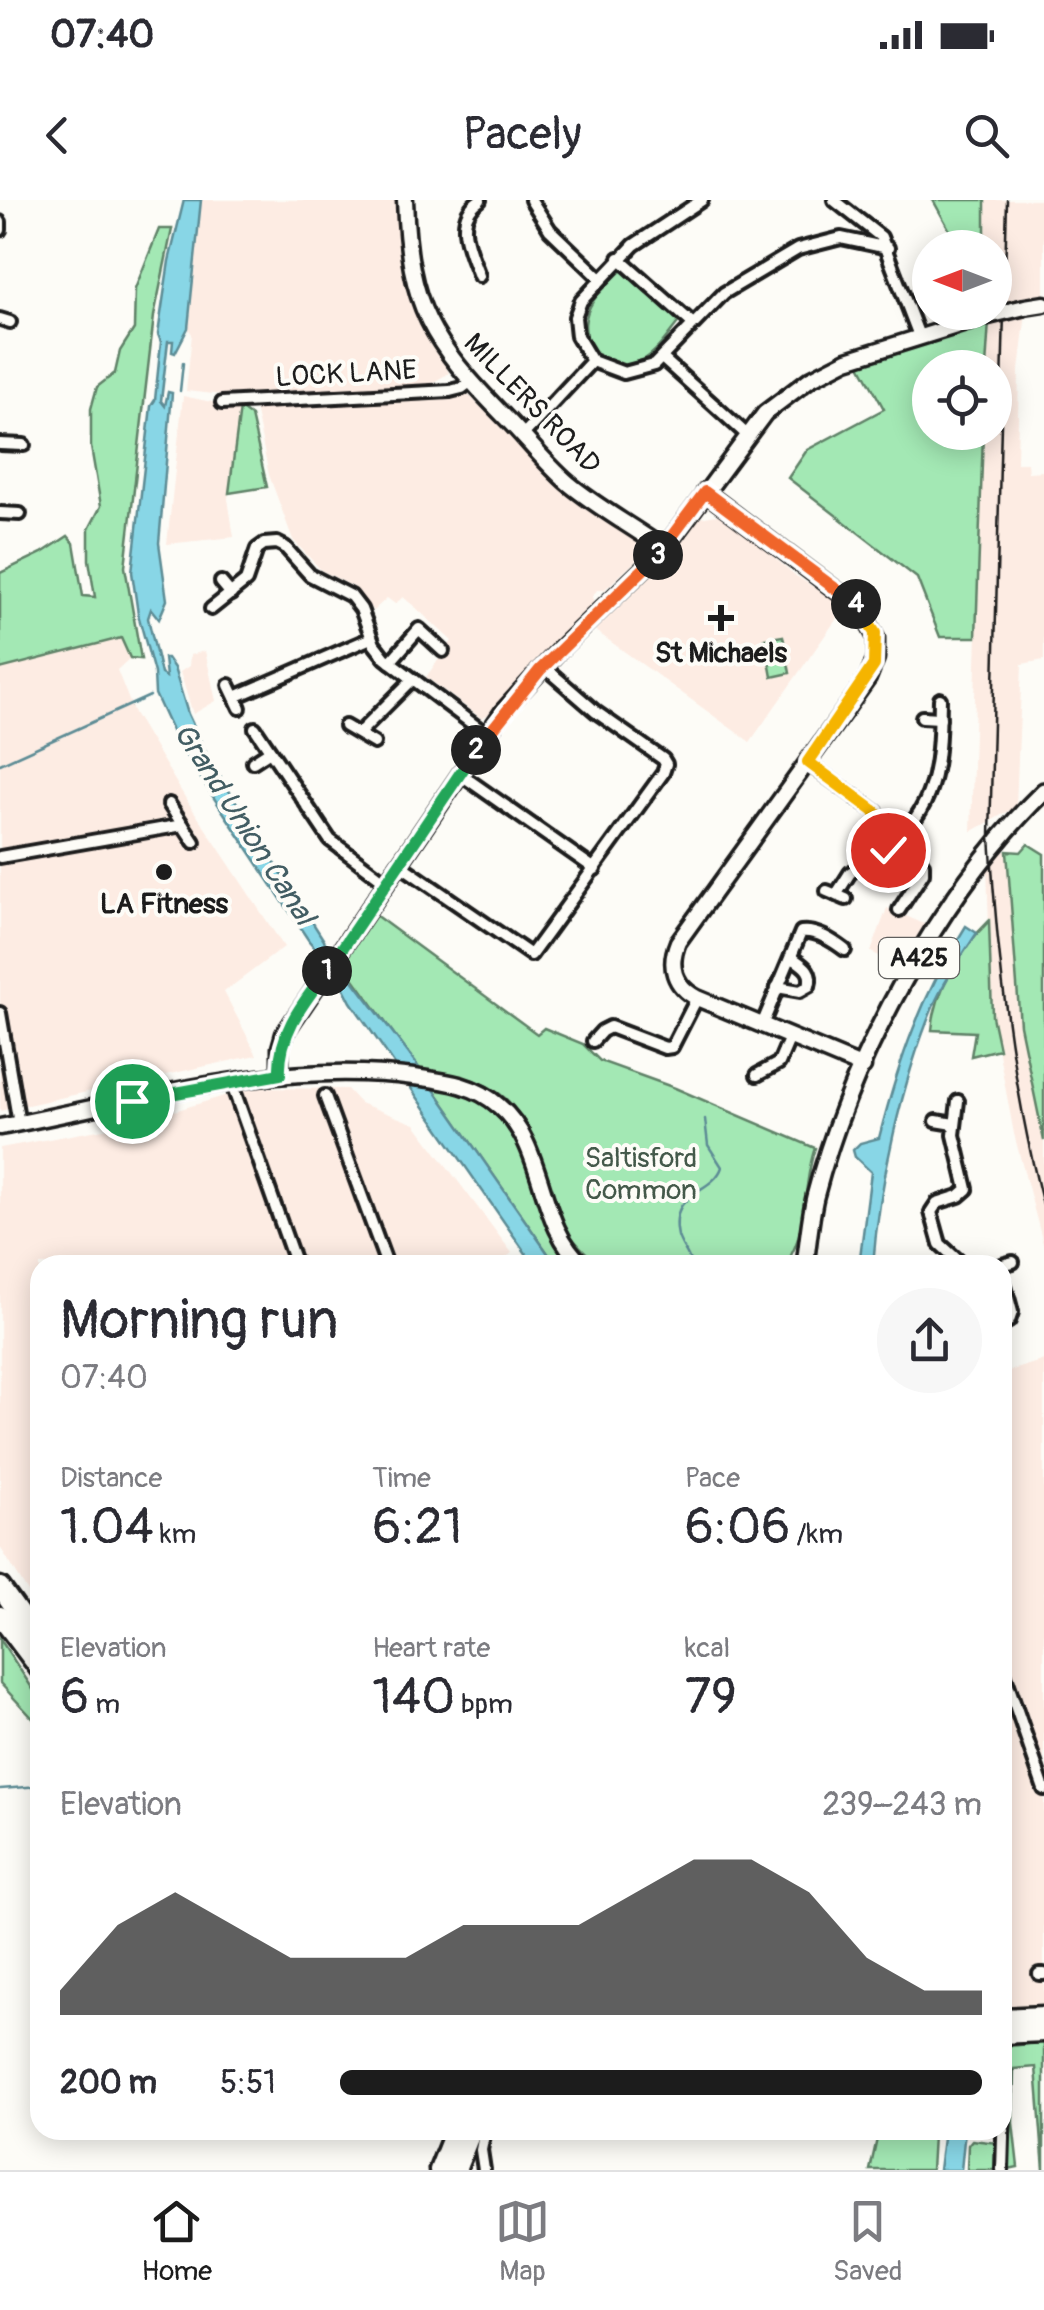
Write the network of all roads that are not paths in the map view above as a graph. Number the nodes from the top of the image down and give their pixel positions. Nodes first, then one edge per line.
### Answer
1 (404, 200) edge
2 (480, 200) edge
3 (531, 200) edge
4 (702, 200) edge
5 (834, 200) edge
6 (0, 222) edge
7 (0, 230) edge
8 (888, 248) junction
9 (619, 258) junction
10 (479, 276) dead end
11 (600, 278) junction
12 (1044, 304) edge
13 (693, 324) junction
14 (919, 336) junction
15 (662, 358) junction
16 (592, 362) junction
17 (470, 382) junction
18 (222, 403) dead end
19 (746, 434) junction
20 (522, 436) junction
21 (0, 444) edge
22 (24, 445) dead end
23 (705, 492) junction
24 (10, 500) dead end
25 (10, 513) edge
26 (664, 549) junction
27 (221, 582) dead end
28 (231, 594) junction
29 (211, 609) dead end
30 (371, 638) junction
31 (443, 651) dead end
32 (390, 662) junction
33 (544, 666) junction
34 (413, 680) junction
35 (229, 685) dead end
36 (940, 699) dead end
37 (922, 717) dead end
38 (940, 718) junction
39 (346, 726) dead end
40 (255, 728) dead end
41 (359, 734) junction
42 (486, 734) junction
43 (374, 743) dead end
44 (270, 751) junction
45 (253, 762) dead end
46 (808, 762) junction
47 (460, 774) junction
48 (1044, 790) edge
49 (170, 804) dead end
50 (183, 825) junction
51 (899, 837) junction
52 (194, 842) dead end
53 (0, 858) edge
54 (400, 864) junction
55 (595, 868) junction
56 (387, 883) junction
57 (836, 895) dead end
58 (898, 910) dead end
59 (845, 950) dead end
60 (791, 958) junction
61 (778, 987) junction
62 (696, 998) junction
63 (0, 1013) edge
64 (762, 1025) junction
65 (790, 1037) junction
66 (594, 1042) dead end
67 (863, 1067) junction
68 (280, 1074) junction
69 (757, 1074) dead end
70 (231, 1082) junction
71 (325, 1096) dead end
72 (958, 1101) dead end
73 (936, 1121) dead end
74 (19, 1124) junction
75 (954, 1124) junction
76 (0, 1127) edge
77 (822, 1177) junction
78 (292, 1255) edge
79 (383, 1255) edge
80 (576, 1255) edge
81 (807, 1255) edge
82 (814, 1255) edge
83 (952, 1255) edge
84 (0, 1587) edge
85 (0, 1616) edge
86 (30, 1629) edge
87 (30, 1656) edge
88 (1012, 1696) edge
89 (1044, 1789) edge
90 (1044, 2016) edge
91 (1012, 2018) edge
92 (1044, 2032) edge
93 (1012, 2034) edge
94 (452, 2140) edge
95 (468, 2140) edge
96 (483, 2140) edge
97 (1003, 2140) edge
98 (439, 2170) edge
99 (456, 2170) edge
100 (484, 2170) edge
101 (1002, 2170) edge

1 - 17 street, MILLERS ROAD
2 - 10 street
3 - 11 street
4 - 9 street
5 - 8 street
6 - 7 street
8 - 13 street
8 - 14 street
9 - 11 street
9 - 13 street
11 - 16 street
12 - 14 street, bridge
13 - 15 street
14 - 19 street
15 - 16 street
15 - 19 street
16 - 20 street
17 - 18 street, LOCK LANE
17 - 20 street, MILLERS ROAD
19 - 23 street
20 - 26 street, MILLERS ROAD
21 - 22 street
23 - 26 street
23 - 46 street
24 - 25 street
26 - 33 street
27 - 28 street
28 - 29 street
28 - 30 street
30 - 32 street
30 - 35 street
31 - 32 street
32 - 34 street
33 - 42 street
33 - 55 street
34 - 41 street
34 - 42 street
36 - 38 street
37 - 38 street
38 - 51 street
39 - 41 street
40 - 44 street
41 - 43 street
42 - 47 street
44 - 45 street
44 - 56 street
46 - 51 street
46 - 62 street
47 - 54 street
47 - 55 street
48 - 67 main road, A425
49 - 50 street
50 - 52 street
50 - 53 street
51 - 57 street
51 - 58 street
54 - 55 street
54 - 56 street
56 - 68 street
59 - 60 street
60 - 61 street
60 - 61 street
61 - 64 street
62 - 64 street
62 - 66 street
63 - 74 street
64 - 65 street
65 - 67 street
65 - 69 street
67 - 77 main road, A425
68 - 70 street
68 - 80 street
70 - 74 street
70 - 78 street
71 - 79 street
72 - 75 street
73 - 75 street
74 - 76 street
75 - 83 street
77 - 81 main road
77 - 82 main road
84 - 86 highway
85 - 87 highway
88 - 89 street
90 - 91 highway
92 - 93 highway
94 - 98 highway
95 - 99 highway
96 - 100 street
97 - 101 street

